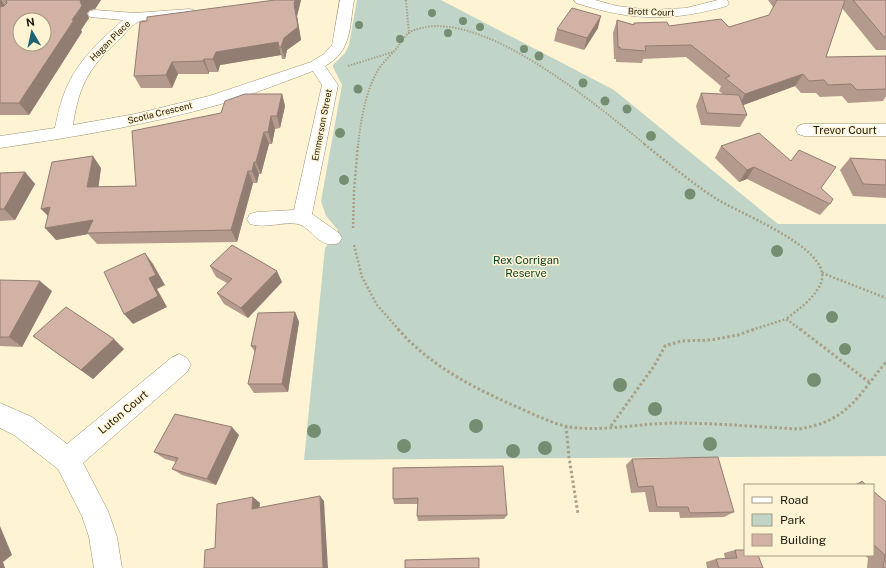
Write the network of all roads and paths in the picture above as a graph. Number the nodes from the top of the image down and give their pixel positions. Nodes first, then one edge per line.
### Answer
1 (347, 0) edge
2 (406, 0) edge
3 (581, 0) edge
4 (722, 3) dead end
5 (196, 13) edge
6 (95, 14) dead end
7 (135, 16) junction
8 (409, 34) junction
9 (394, 52) junction
10 (319, 69) junction
11 (804, 130) dead end
12 (886, 130) edge
13 (63, 133) junction
14 (0, 142) edge
15 (302, 217) junction
16 (257, 219) dead end
17 (354, 230) dead end
18 (332, 238) dead end
19 (354, 243) dead end
20 (822, 273) junction
21 (886, 298) edge
22 (786, 319) junction
23 (886, 362) edge
24 (179, 365) dead end
25 (869, 382) junction
26 (0, 416) edge
27 (566, 426) junction
28 (610, 426) junction
29 (67, 460) junction
30 (578, 514) dead end
31 (108, 568) edge

1 - 10 street
2 - 8 path
3 - 4 street, Brott Court
5 - 7 street, Hagan Place
6 - 7 street, Hagan Place
7 - 13 street, Hagan Place
8 - 9 path
8 - 20 path
9 - 10 path
9 - 17 path
10 - 13 street, Scotia Crescent
10 - 15 street, Emmerson Street
11 - 12 street, Trevor Court
13 - 14 street, Scotia Crescent
15 - 16 street
15 - 18 street
19 - 27 path
20 - 21 path
20 - 22 path
22 - 25 path
22 - 28 path
23 - 25 path
24 - 29 street, Luton Court
25 - 28 path
26 - 29 street
27 - 28 path
27 - 30 path
29 - 31 street

